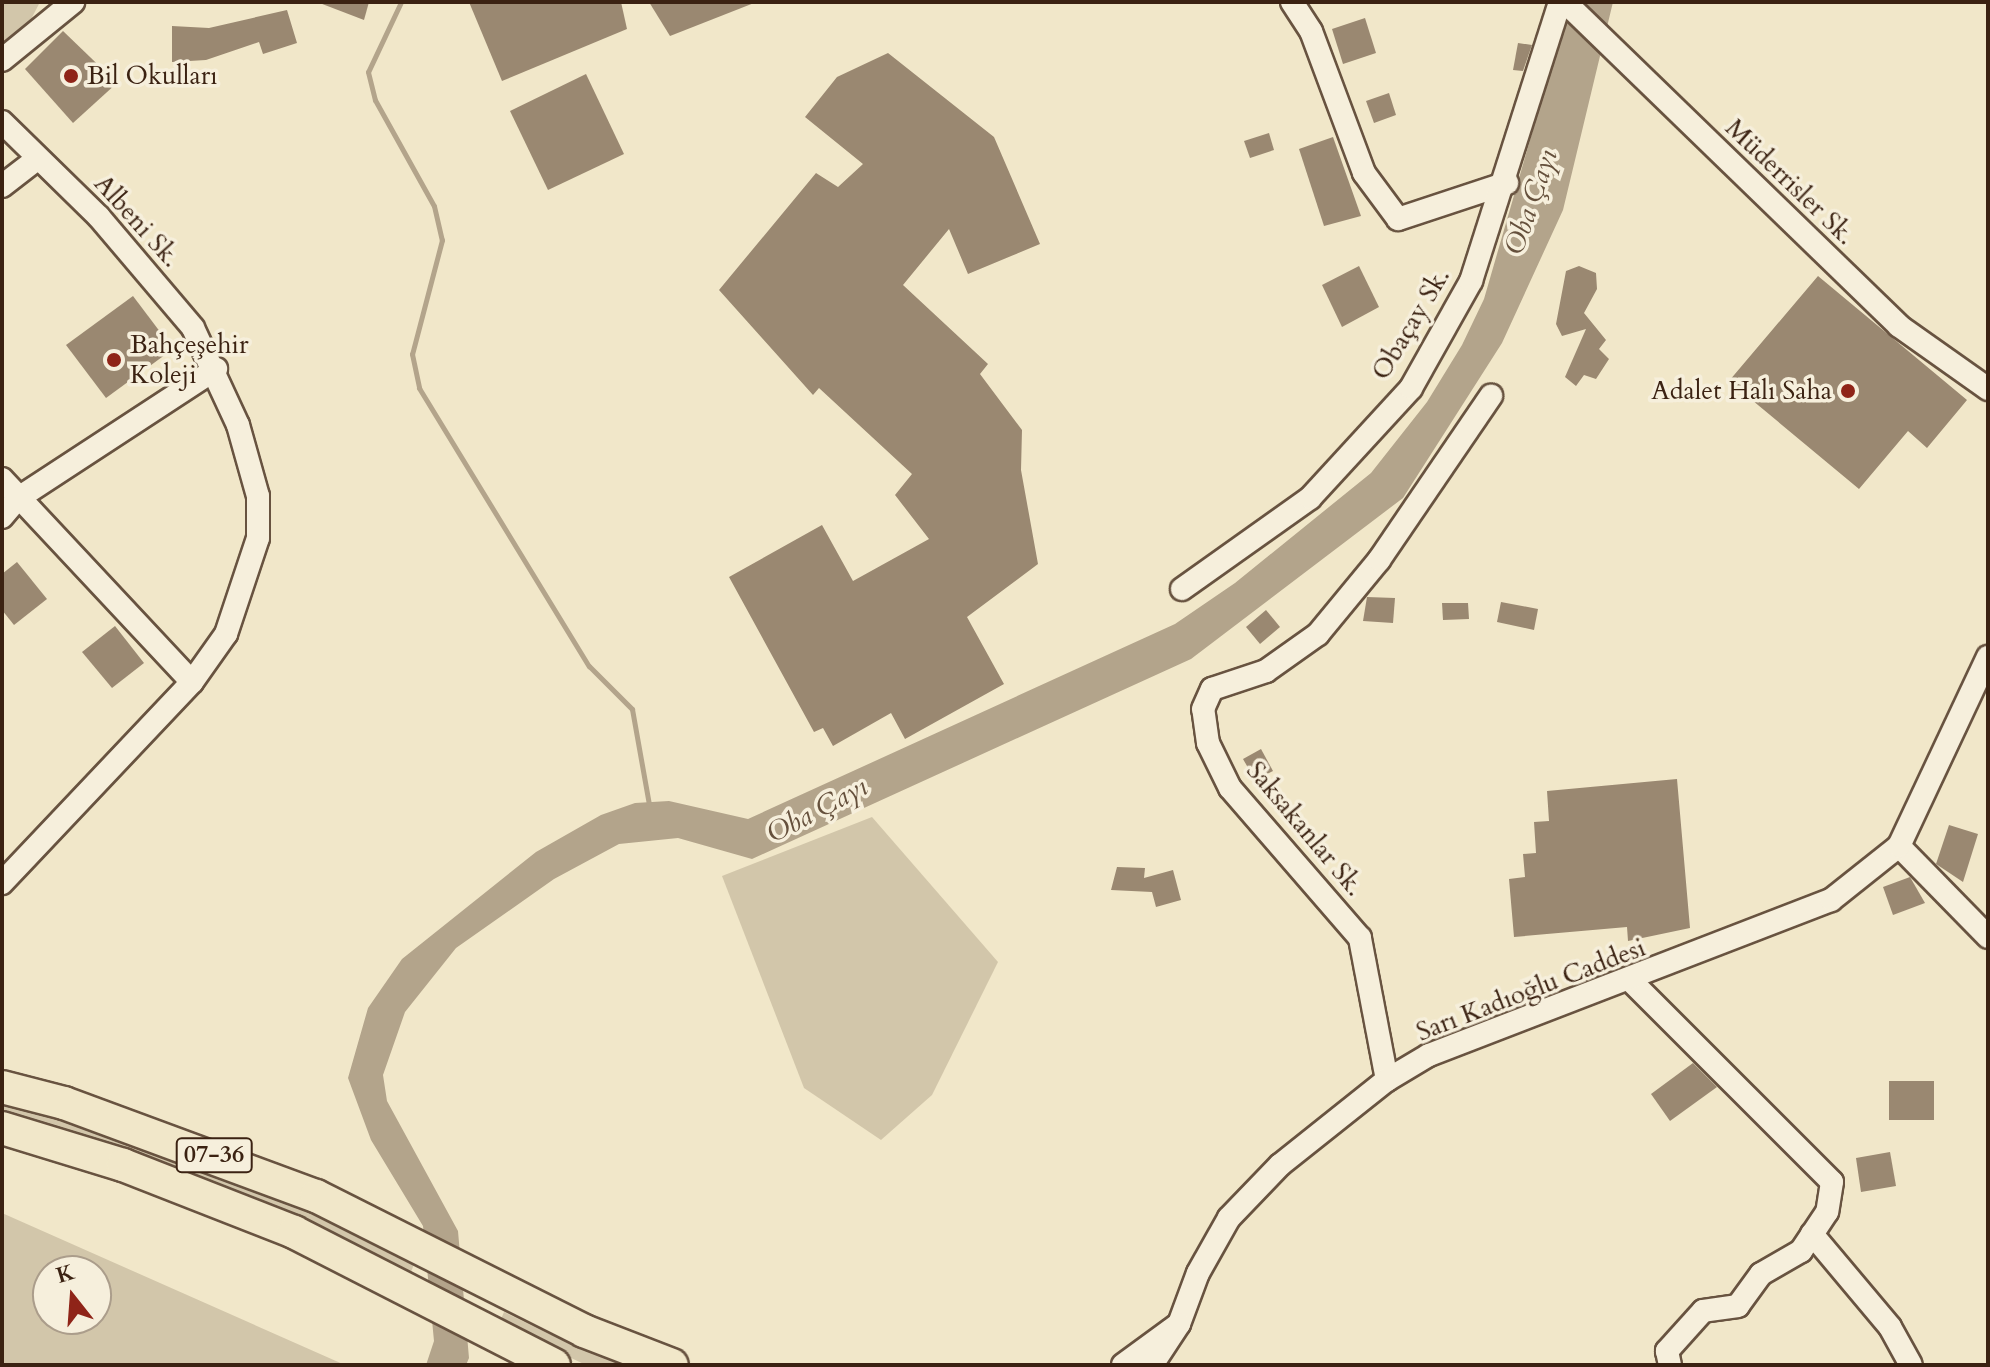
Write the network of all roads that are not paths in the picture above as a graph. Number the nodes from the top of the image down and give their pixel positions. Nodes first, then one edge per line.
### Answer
1 (73, 2) edge
2 (1292, 2) edge
3 (1562, 2) edge
4 (2, 60) edge
5 (2, 122) edge
6 (37, 159) junction
7 (1507, 183) junction
8 (2, 186) edge
9 (216, 369) junction
10 (1988, 389) edge
11 (1491, 396) dead end
12 (2, 479) edge
13 (17, 499) junction
14 (2, 517) edge
15 (1182, 589) dead end
16 (1988, 657) edge
17 (192, 682) junction
18 (1899, 846) junction
19 (2, 883) edge
20 (1988, 937) edge
21 (1631, 981) junction
22 (1387, 1080) junction
23 (2, 1087) edge
24 (2, 1128) edge
25 (1812, 1234) junction
26 (1179, 1324) junction
27 (554, 1365) edge
28 (672, 1365) edge
29 (1123, 1365) edge
30 (1152, 1365) edge
31 (1670, 1365) edge
32 (1911, 1365) edge

1 - 4 street
2 - 7 street
3 - 7 street, Obaçay Sk.
3 - 10 street, Müderrisler Sk.
5 - 6 street, Albeni Sk.
6 - 8 street
6 - 9 street, Albeni Sk.
7 - 15 street, Obaçay Sk.
9 - 13 street
9 - 17 street, Albeni Sk.
11 - 22 street, Saksakanlar Sk.
12 - 13 street
13 - 14 street
13 - 17 street
16 - 18 street
17 - 19 street, Albeni Sk.
18 - 20 street
18 - 21 street, Sarı Kadıoğlu Caddesi
21 - 22 street, Sarı Kadıoğlu Caddesi
21 - 25 street
22 - 26 street, Sarı Kadıoğlu Caddesi
23 - 28 highway, 07-36
24 - 27 highway, 07-36
25 - 31 street
25 - 32 street
26 - 29 street
26 - 30 street, Sarı Kadıoğlu Caddesi

